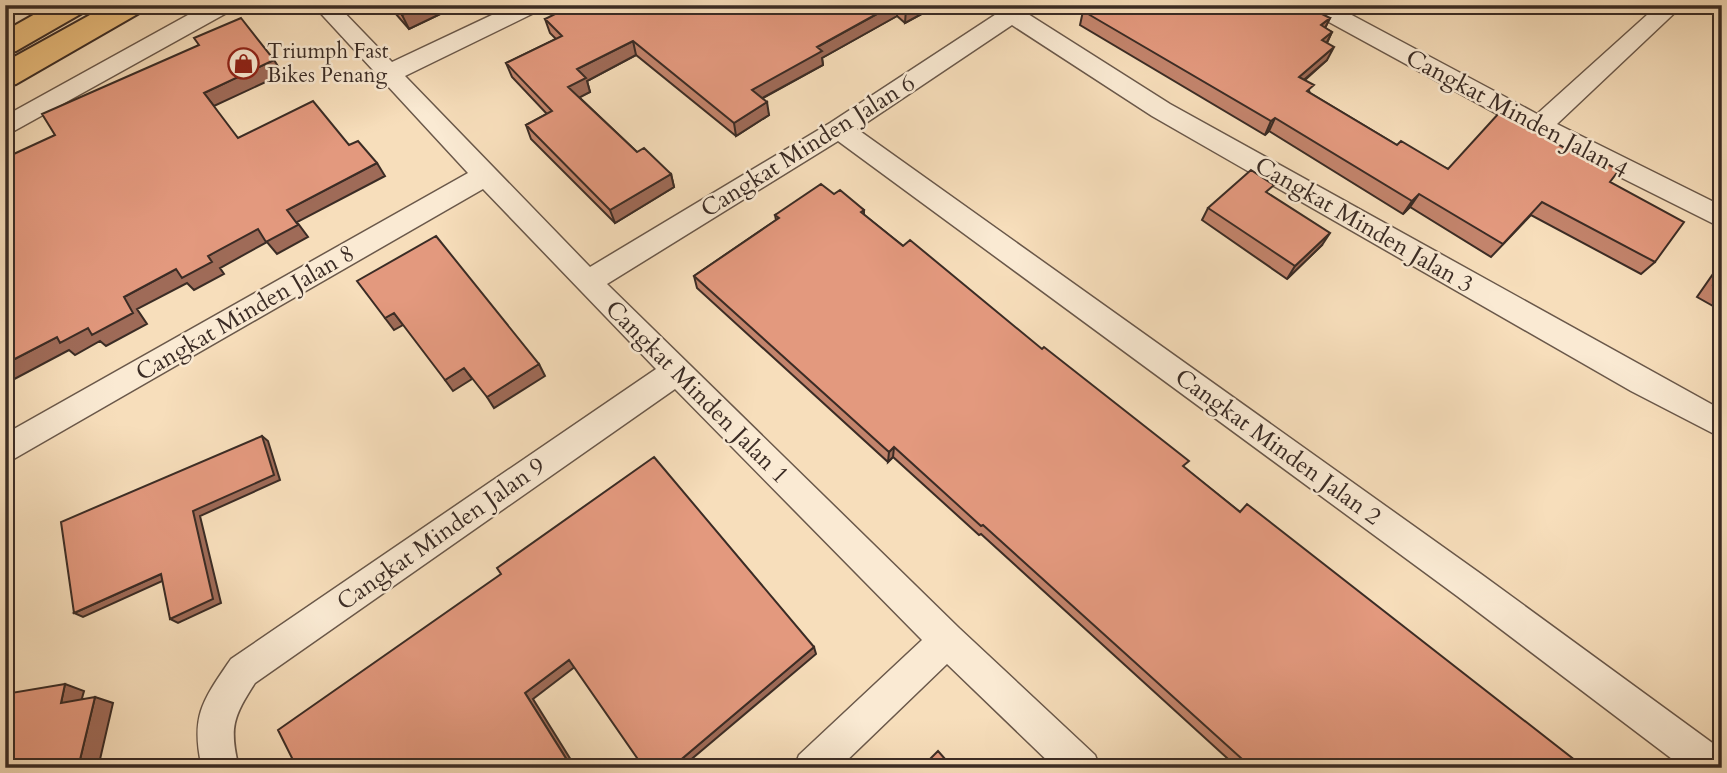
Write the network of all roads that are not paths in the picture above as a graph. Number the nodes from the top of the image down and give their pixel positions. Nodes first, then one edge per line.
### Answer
1 (74, 5) edge
2 (131, 5) edge
3 (224, 5) edge
4 (324, 5) edge
5 (532, 5) edge
6 (1672, 5) edge
7 (1324, 7) edge
8 (1020, 10) edge
9 (5, 44) edge
10 (390, 73) junction
11 (5, 76) edge
12 (5, 127) edge
13 (1539, 127) junction
14 (839, 129) junction
15 (484, 176) junction
16 (1722, 218) edge
17 (587, 282) junction
18 (677, 371) junction
19 (1722, 425) edge
20 (5, 450) edge
21 (947, 640) junction
22 (221, 768) edge
23 (812, 768) edge
24 (1082, 768) edge
25 (1715, 768) edge

1 - 9 highway
2 - 11 highway
3 - 12 street
4 - 10 street, Cangkat Minden Jalan 1
5 - 10 street
6 - 13 street
7 - 13 street, Cangkat Minden Jalan 4
8 - 14 street, Cangkat Minden Jalan 6
8 - 19 street, Cangkat Minden Jalan 3
10 - 15 street, Cangkat Minden Jalan 1
13 - 16 street, Cangkat Minden Jalan 4
14 - 17 street, Cangkat Minden Jalan 6
14 - 25 street, Cangkat Minden Jalan 2
15 - 17 street, Cangkat Minden Jalan 1
15 - 20 street, Cangkat Minden Jalan 8
17 - 18 street, Cangkat Minden Jalan 1
18 - 21 street, Cangkat Minden Jalan 1
18 - 22 street, Cangkat Minden Jalan 9
21 - 23 street
21 - 24 street, Cangkat Minden Jalan 1

